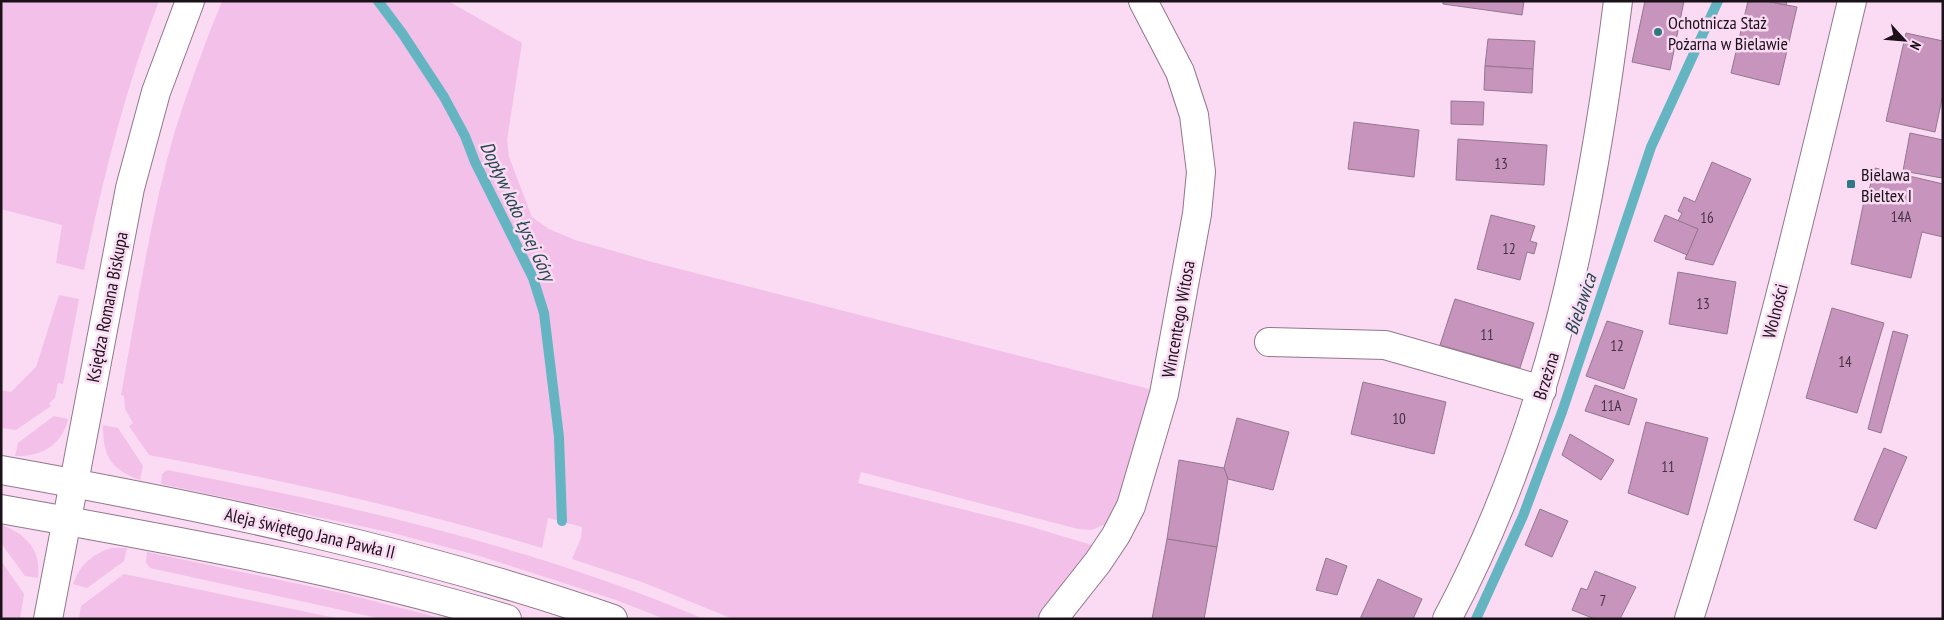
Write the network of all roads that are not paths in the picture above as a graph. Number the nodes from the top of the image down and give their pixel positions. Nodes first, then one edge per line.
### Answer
1 (190, 1) edge
2 (1144, 1) edge
3 (1618, 1) edge
4 (1852, 1) edge
5 (1269, 342) dead end
6 (1542, 390) junction
7 (1, 470) edge
8 (74, 483) junction
9 (1, 509) edge
10 (66, 521) junction
11 (48, 619) edge
12 (507, 619) edge
13 (612, 619) edge
14 (1053, 619) edge
15 (1447, 619) edge
16 (1690, 619) edge

1 - 8 street, Księdza Romana Biskupa
2 - 14 street, Wincentego Witosa
3 - 6 street, Brzeżna
4 - 16 street, Wolności
5 - 6 street
6 - 15 street, Brzeżna
7 - 8 street, Aleja świętego Jana Pawła II
8 - 10 street, Księdza Romana Biskupa
8 - 13 street, Aleja świętego Jana Pawła II
9 - 10 street, Aleja świętego Jana Pawła II
10 - 11 street, Księdza Romana Biskupa
10 - 12 street, Aleja świętego Jana Pawła II

